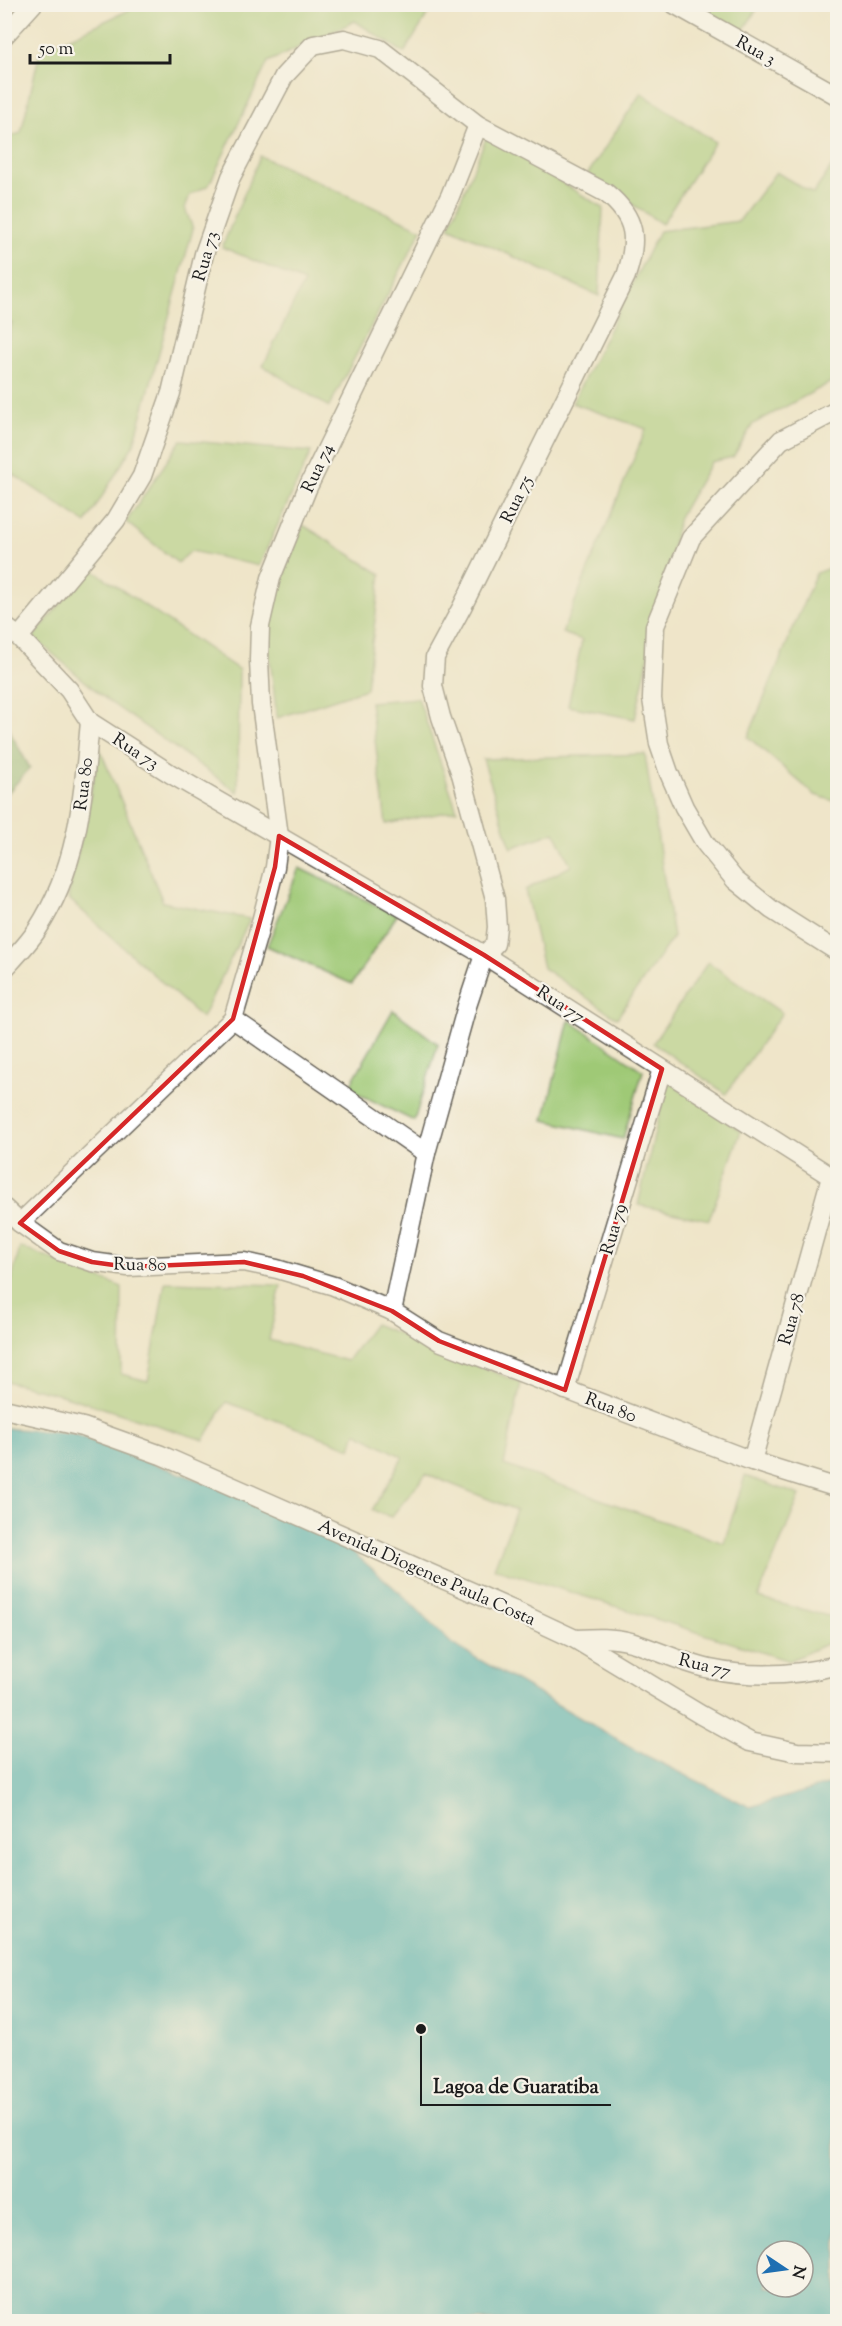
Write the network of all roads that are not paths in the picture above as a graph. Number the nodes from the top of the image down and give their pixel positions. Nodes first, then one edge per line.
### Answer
1 (33, 4) edge
2 (674, 4) edge
3 (4, 36) edge
4 (837, 96) edge
5 (478, 125) junction
6 (837, 410) edge
7 (11, 631) edge
8 (90, 722) junction
9 (279, 836) junction
10 (837, 952) edge
11 (484, 955) junction
12 (4, 969) edge
13 (233, 1019) junction
14 (662, 1069) junction
15 (426, 1153) junction
16 (834, 1179) edge
17 (4, 1208) edge
18 (20, 1223) junction
19 (392, 1311) junction
20 (566, 1390) junction
21 (4, 1409) edge
22 (752, 1461) junction
23 (837, 1488) edge
24 (575, 1639) junction
25 (837, 1665) edge
26 (837, 1753) edge

1 - 3 street
2 - 4 street, Rua 3
5 - 7 street, Rua 73
5 - 9 street, Rua 74
5 - 11 street, Rua 75
6 - 10 street
7 - 8 street, Rua 73
8 - 9 street, Rua 73
8 - 12 street, Rua 80
9 - 11 street, Rua 77
9 - 13 street, Rua 74
11 - 14 street, Rua 77
11 - 15 street
13 - 15 street
13 - 18 street
14 - 16 street, Rua 77
14 - 20 street, Rua 79
15 - 19 street
16 - 22 street, Rua 78
17 - 18 street, Rua 80
18 - 19 street, Rua 80
19 - 20 street, Rua 80
20 - 22 street, Rua 80
21 - 24 street, Avenida Diogenes Paula Costa
22 - 23 street, Rua 80
24 - 25 street, Rua 77
24 - 26 street, Avenida Diogenes Paula Costa

